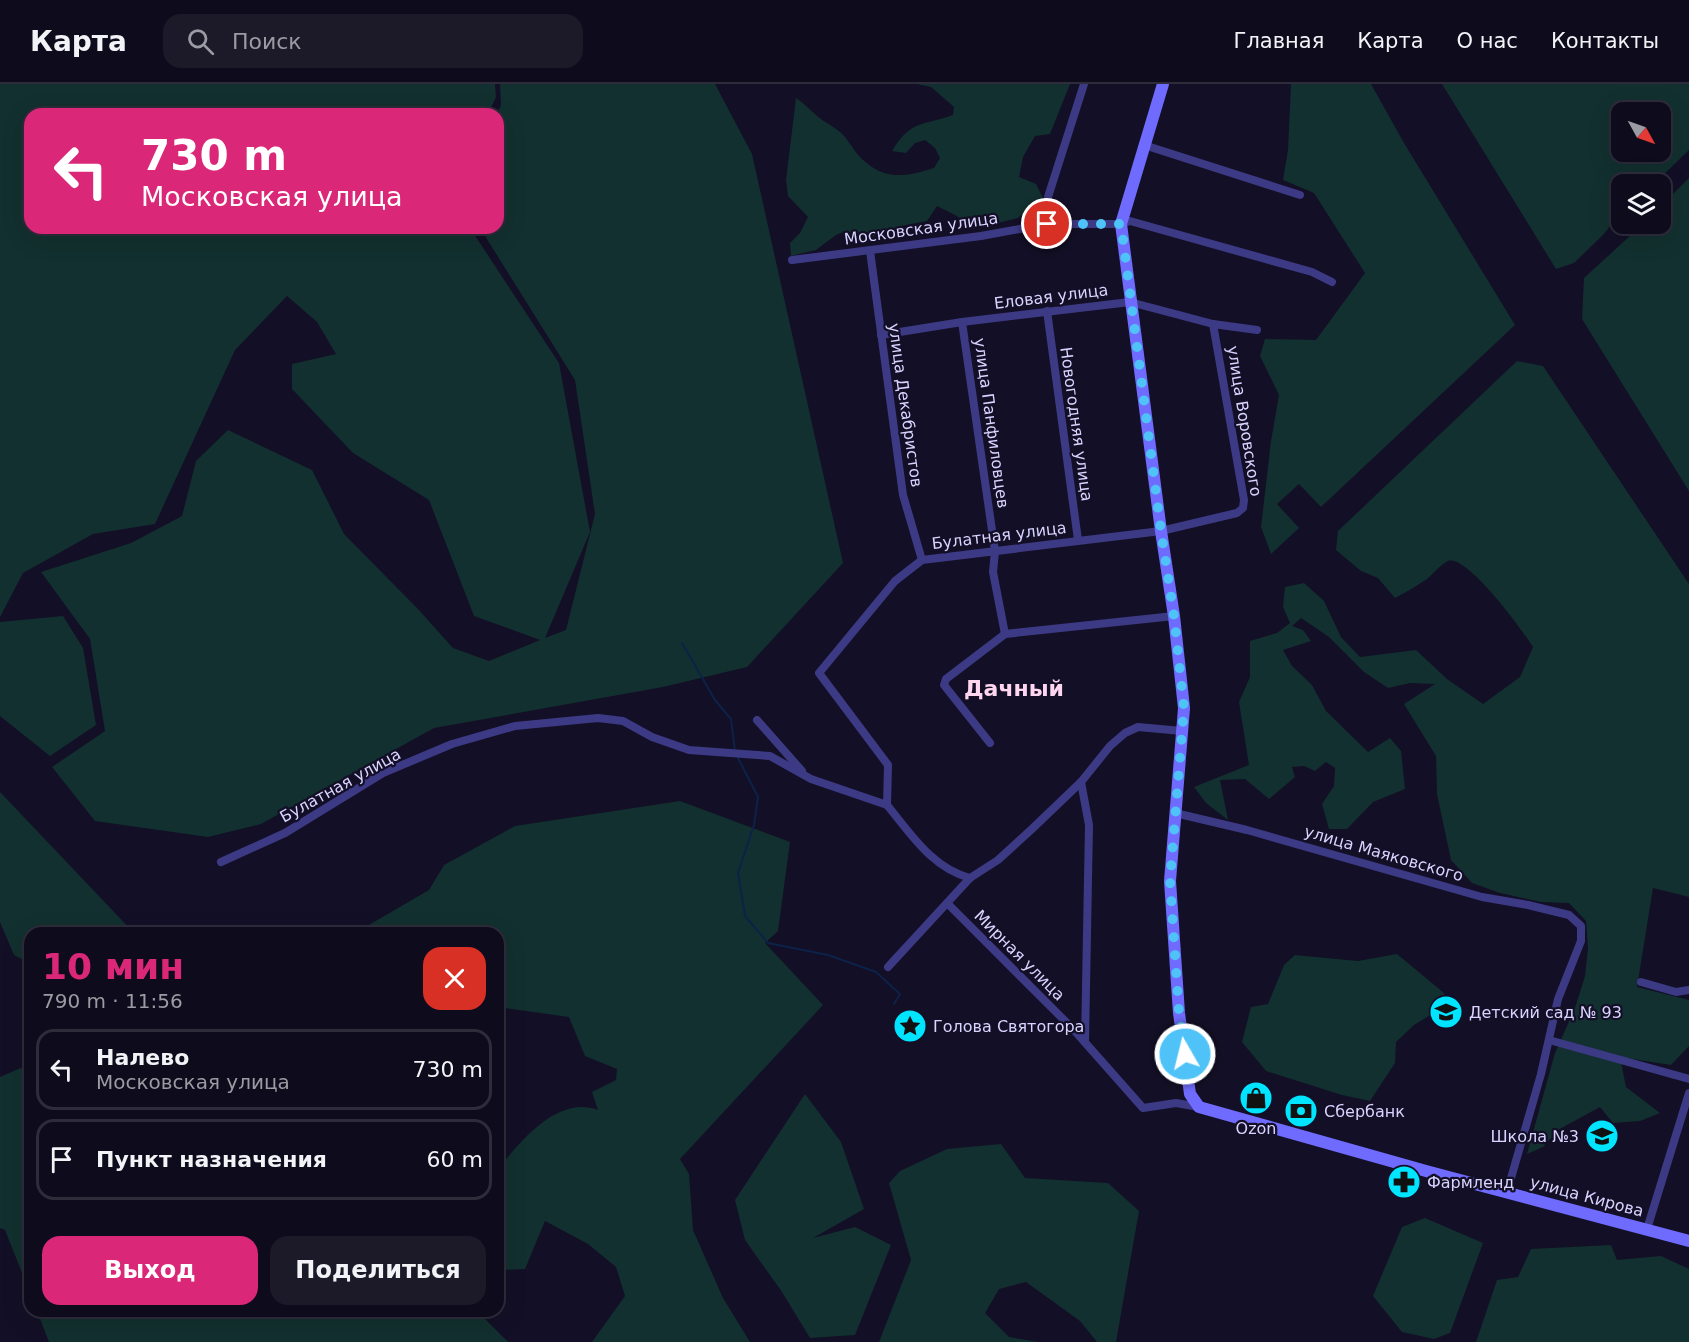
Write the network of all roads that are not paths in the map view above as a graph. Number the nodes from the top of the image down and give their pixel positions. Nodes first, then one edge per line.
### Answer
1 (1084, 84) edge
2 (1163, 84) edge
3 (1144, 145) junction
4 (1300, 195) dead end
5 (1047, 224) junction
6 (1121, 224) junction
7 (870, 251) junction
8 (792, 260) dead end
9 (1332, 282) dead end
10 (1131, 302) junction
11 (1047, 312) junction
12 (962, 322) junction
13 (1213, 324) junction
14 (1257, 330) dead end
15 (881, 335) junction
16 (1161, 531) junction
17 (1078, 540) junction
18 (995, 551) junction
19 (922, 560) junction
20 (1174, 616) junction
21 (1005, 634) junction
22 (757, 720) dead end
23 (1182, 731) junction
24 (990, 743) dead end
25 (811, 779) junction
26 (1081, 782) junction
27 (887, 805) junction
28 (1175, 813) junction
29 (221, 862) dead end
30 (970, 878) junction
31 (948, 903) junction
32 (888, 967) dead end
33 (1641, 982) dead end
34 (1689, 990) edge
35 (1549, 1040) junction
36 (1085, 1042) junction
37 (1689, 1079) edge
38 (1689, 1094) edge
39 (1199, 1107) junction
40 (1507, 1192) junction
41 (1647, 1229) junction
42 (1689, 1241) edge

1 - 5 street
2 - 3 street
3 - 4 street
3 - 6 street
5 - 6 street, Московская улица
5 - 7 street, Московская улица
6 - 9 street, Московская улица
6 - 10 street
7 - 8 street, Московская улица
7 - 15 street, улица Декабристов
10 - 11 street, Еловая улица
10 - 13 street, Еловая улица
10 - 16 street
11 - 12 street, Еловая улица
11 - 17 street, Новогодняя улица
12 - 15 street, Еловая улица
12 - 18 street, улица Панфиловцев
13 - 14 street, Еловая улица
13 - 16 street, улица Воровского
15 - 19 street, улица Декабристов
16 - 17 street, Булатная улица
16 - 20 street
17 - 18 street, Булатная улица
18 - 19 street, Булатная улица
18 - 21 street, улица Панфиловцев
19 - 27 street, Булатная улица
20 - 21 street
20 - 23 street
21 - 24 street
22 - 25 street
23 - 26 street
23 - 28 street
25 - 27 street, Булатная улица
25 - 29 street, Булатная улица
26 - 30 street
26 - 36 street
27 - 30 street
28 - 35 street, улица Маяковского
28 - 39 street
30 - 31 street
31 - 32 street
31 - 36 street, Мирная улица
33 - 34 street
35 - 37 street
35 - 40 street
36 - 39 street, Мирная улица
38 - 41 street
39 - 40 street, улица Кирова
40 - 41 street, улица Кирова
41 - 42 street, улица Кирова

